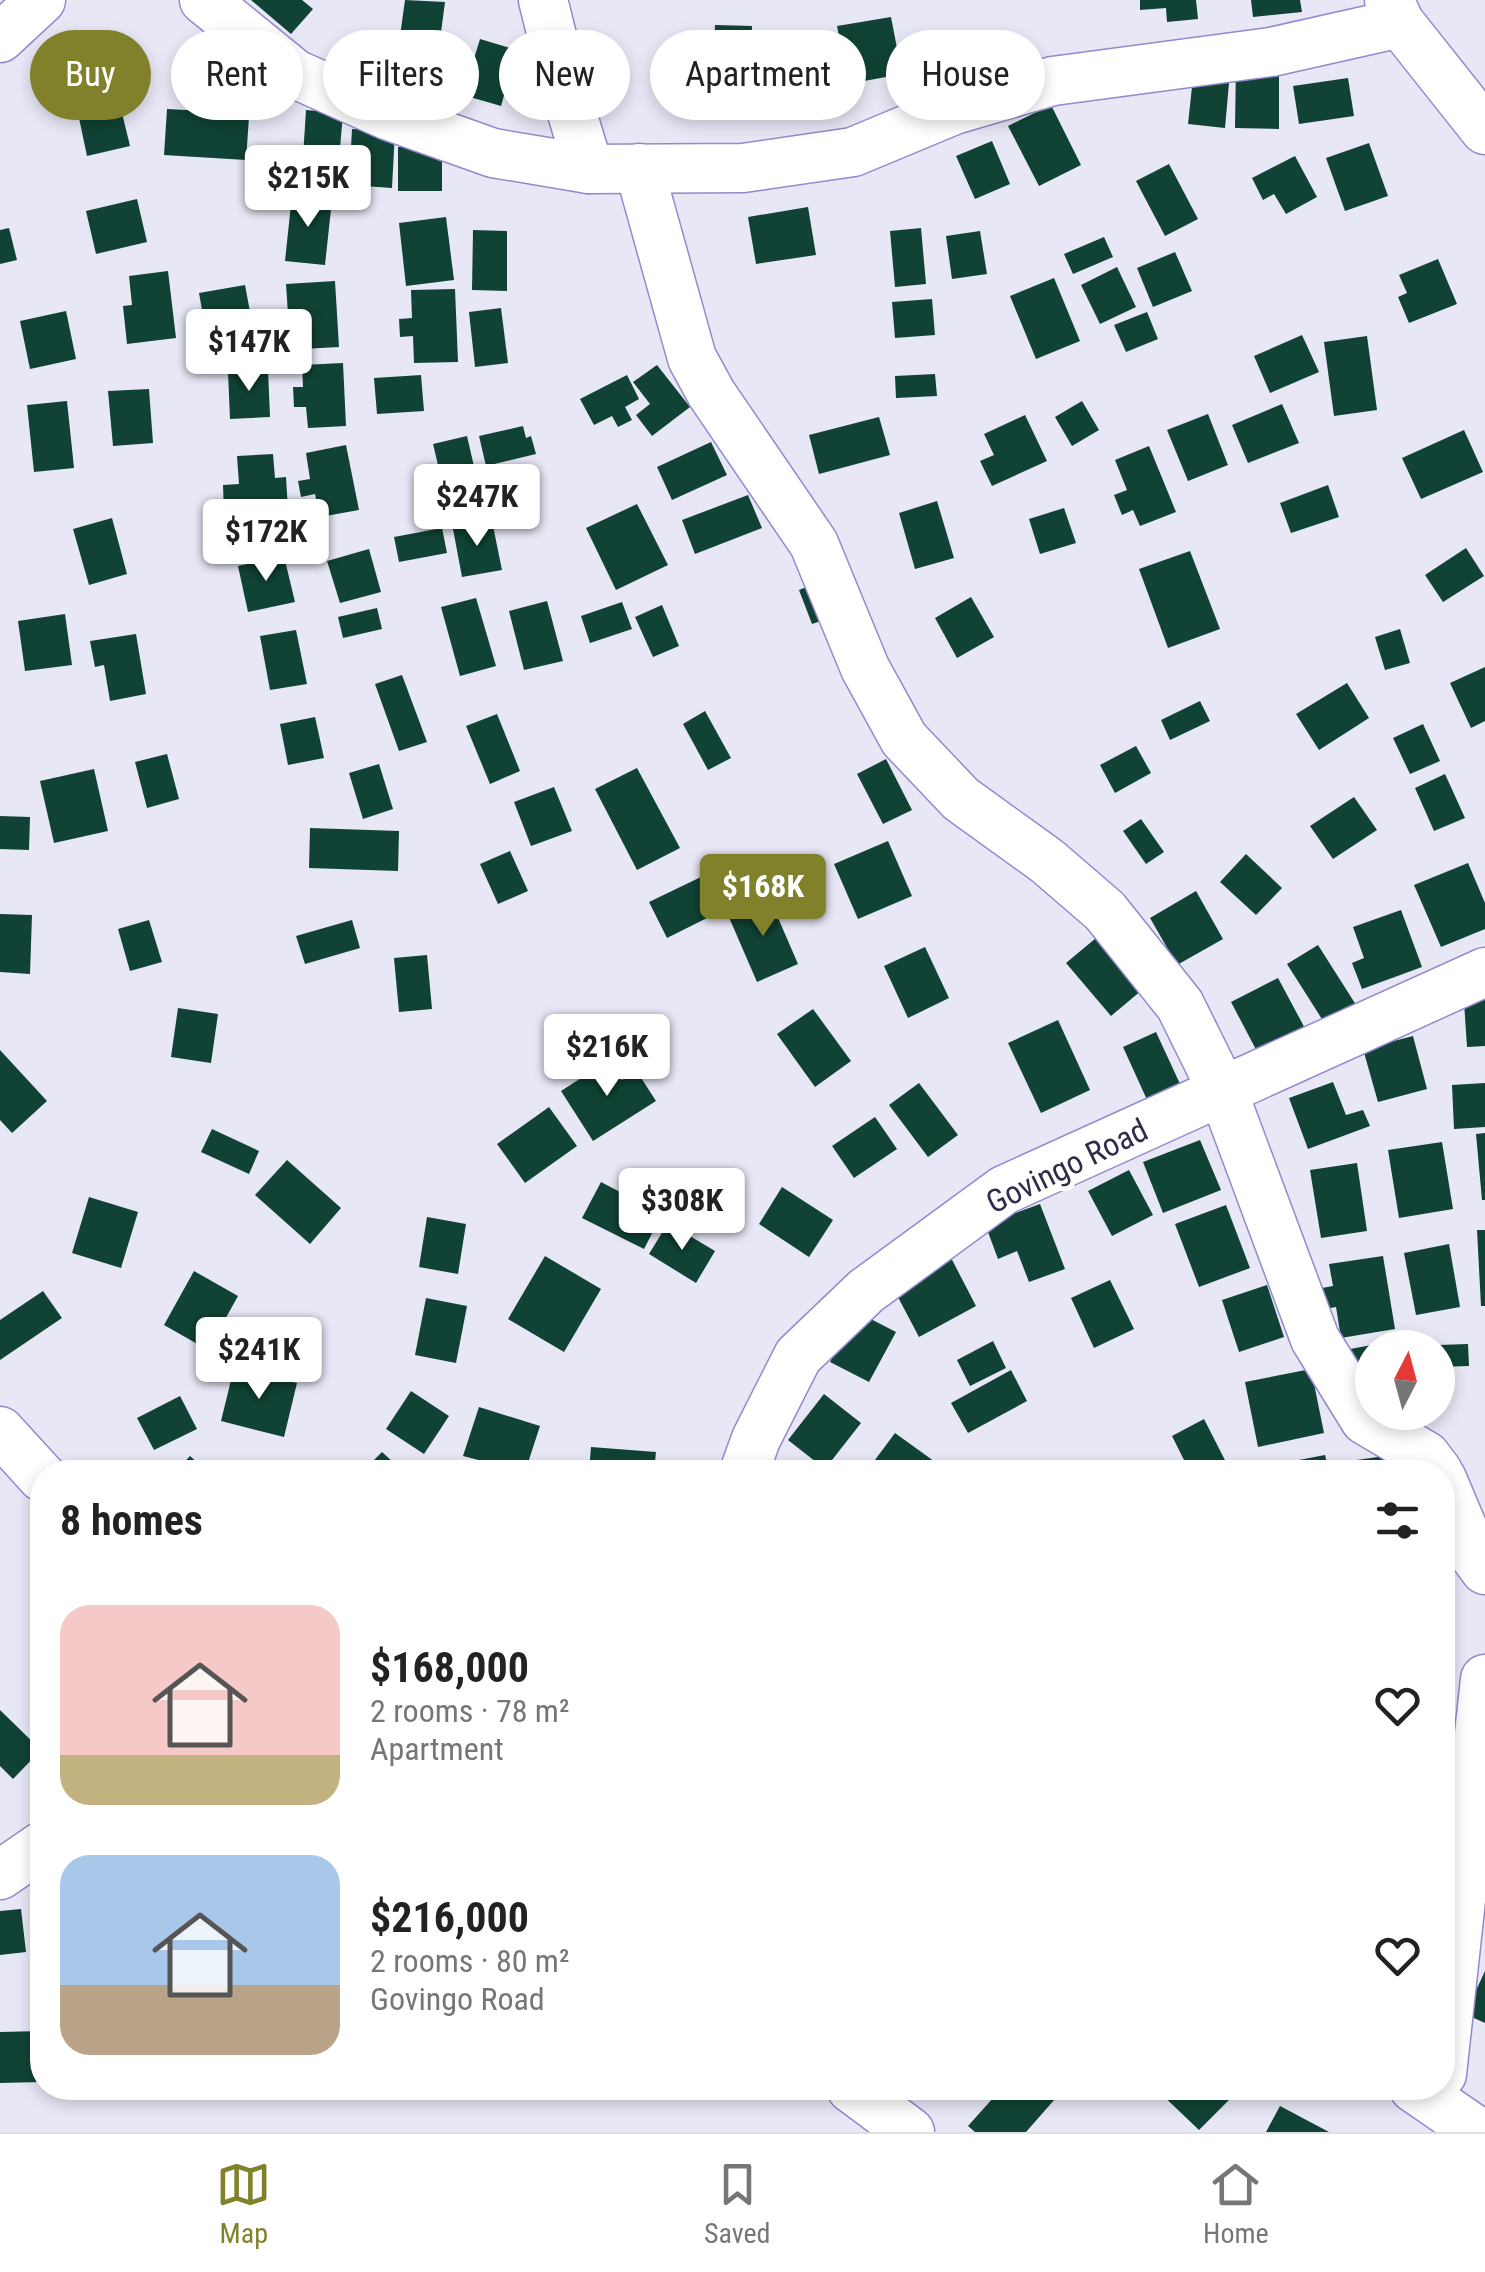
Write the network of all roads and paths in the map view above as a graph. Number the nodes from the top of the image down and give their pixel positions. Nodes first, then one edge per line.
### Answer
1 (41, 0) edge
2 (204, 0) edge
3 (543, 0) edge
4 (1394, 11) edge
5 (0, 38) edge
6 (1485, 130) edge
7 (639, 168) junction
8 (590, 169) junction
9 (1485, 972) edge
10 (1223, 1092) junction
11 (0, 1431) edge
12 (748, 1460) edge
13 (1429, 1460) edge
14 (30, 1464) edge
15 (1455, 1510) edge
16 (1485, 1570) edge
17 (1485, 1679) edge
18 (30, 1854) edge
19 (0, 1875) edge
20 (1455, 1920) edge
21 (867, 2100) edge
22 (1445, 2100) edge
23 (910, 2132) edge
24 (1478, 2132) edge

1 - 5 street
2 - 8 street
3 - 8 street
4 - 6 street
4 - 7 street
7 - 8 street
7 - 10 street
9 - 10 street, Govingo Road
10 - 12 street, Govingo Road
10 - 13 street
11 - 14 street
15 - 16 street
17 - 20 street
18 - 19 street
21 - 23 street
22 - 24 street

